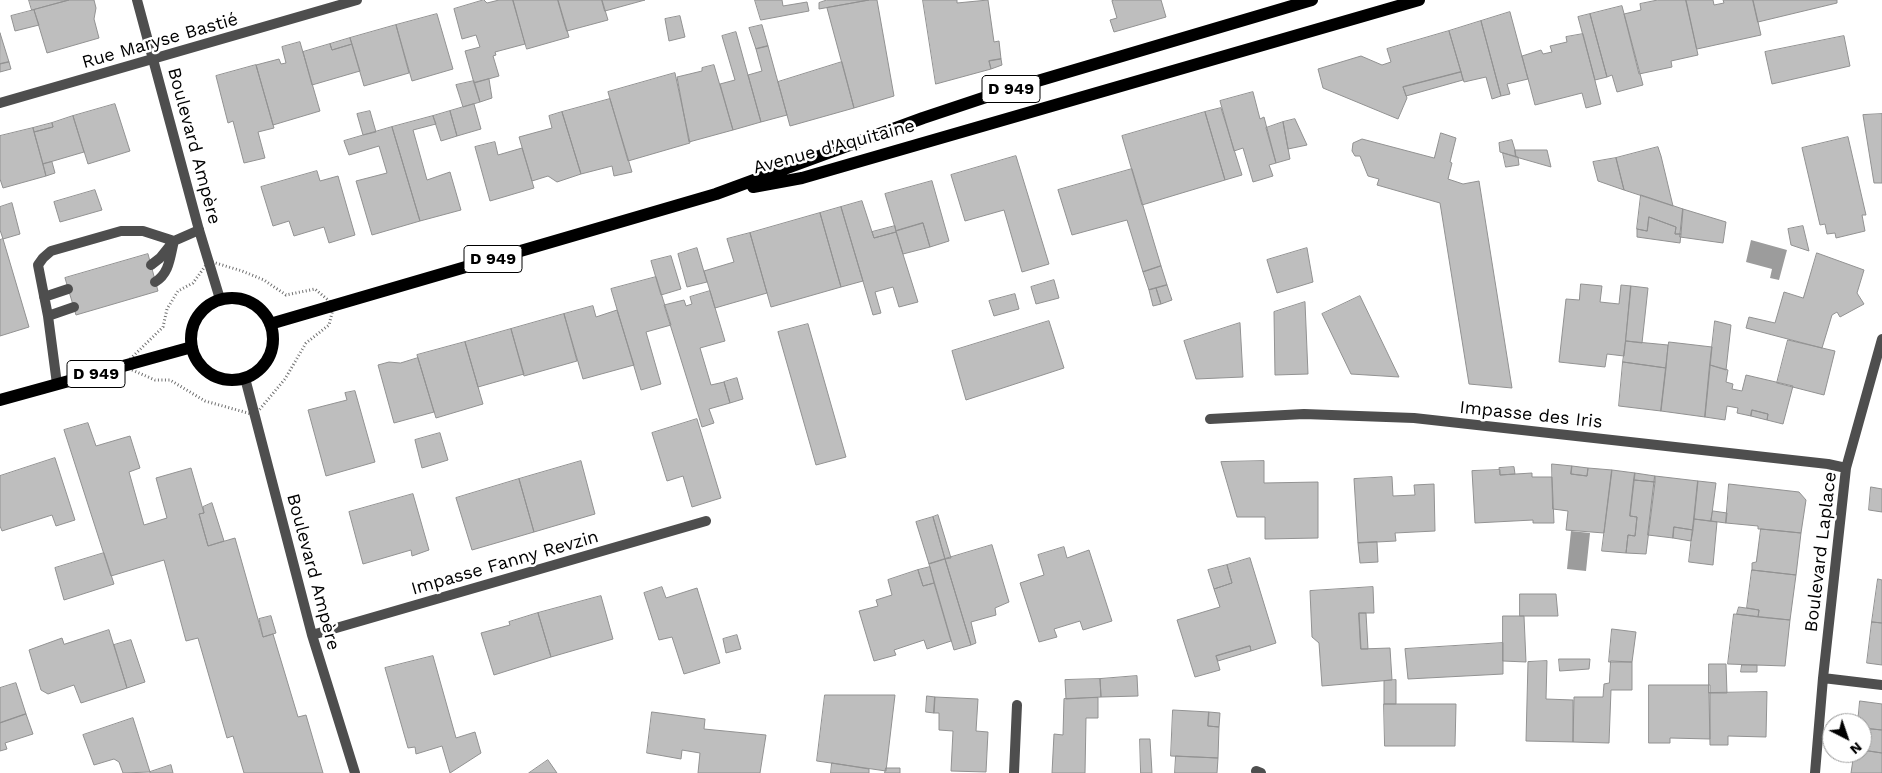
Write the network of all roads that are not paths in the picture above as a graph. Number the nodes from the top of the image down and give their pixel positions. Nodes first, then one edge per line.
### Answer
1 (137, 0) edge
2 (357, 0) edge
3 (1312, 0) edge
4 (1419, 0) edge
5 (154, 59) junction
6 (0, 104) edge
7 (716, 194) junction
8 (199, 230) junction
9 (174, 241) junction
10 (151, 266) dead end
11 (155, 282) dead end
12 (68, 289) dead end
13 (44, 297) junction
14 (220, 299) junction
15 (74, 307) dead end
16 (48, 316) junction
17 (270, 324) junction
18 (1882, 340) edge
19 (192, 347) junction
20 (245, 378) junction
21 (57, 384) junction
22 (0, 400) edge
23 (1210, 419) dead end
24 (1846, 468) junction
25 (706, 521) dead end
26 (312, 636) junction
27 (1823, 678) junction
28 (1882, 685) edge
29 (1017, 705) dead end
30 (355, 773) edge
31 (1014, 773) edge
32 (1815, 773) edge

1 - 5 street, Boulevard Ampère
2 - 5 street, Rue Maryse Bastié
3 - 7 main road, Avenue d'Aquitaine / D 949
4 - 7 main road, Avenue d'Aquitaine / D 949
5 - 6 street, Rue Maryse Bastié
5 - 8 street, Boulevard Ampère
7 - 17 main road, D 949
8 - 9 street
8 - 14 street, Boulevard Ampère
9 - 10 street
9 - 11 street
9 - 13 street
12 - 13 street
13 - 16 street
14 - 17 main road
14 - 19 main road
15 - 16 street
16 - 21 street
17 - 20 main road
18 - 24 street, Boulevard Laplace
19 - 20 main road
19 - 21 main road, D 949
20 - 26 street, Boulevard Ampère
21 - 22 main road, D 949
23 - 24 street, Impasse des Iris
24 - 27 street, Boulevard Laplace
25 - 26 street, Impasse Fanny Revzin
26 - 30 street, Boulevard Ampère
27 - 28 street
27 - 32 street, Boulevard Laplace
29 - 31 street

